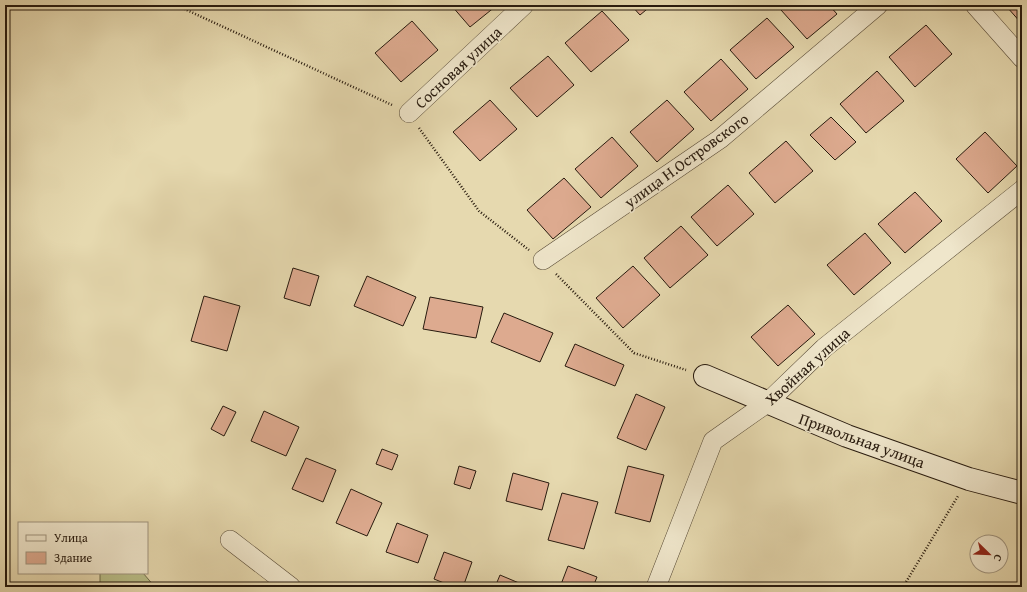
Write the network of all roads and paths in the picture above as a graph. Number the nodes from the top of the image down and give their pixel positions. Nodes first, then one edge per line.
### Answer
1 (176, 5) edge
2 (524, 5) edge
3 (878, 5) edge
4 (975, 5) edge
5 (1022, 58) edge
6 (408, 113) junction
7 (1022, 190) edge
8 (543, 260) junction
9 (705, 376) joint
10 (767, 403) junction
11 (969, 479) junction
12 (1022, 493) edge
13 (230, 540) dead end
14 (291, 587) edge
15 (656, 587) edge
16 (903, 587) edge

1 - 6 path
2 - 6 street, Сосновая улица
3 - 8 street, улица Н.Островского
4 - 5 street
6 - 8 path
7 - 10 street, Хвойная улица
8 - 9 path
9 - 10 street, Привольная улица
10 - 11 street, Привольная улица
10 - 15 street, Хвойная улица
11 - 12 street, Привольная улица
11 - 16 path
13 - 14 street

